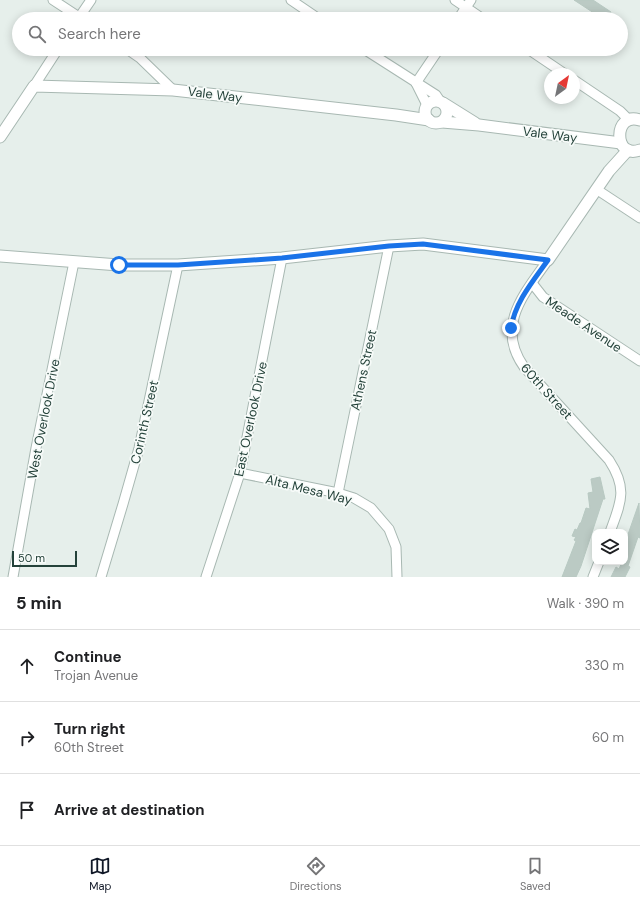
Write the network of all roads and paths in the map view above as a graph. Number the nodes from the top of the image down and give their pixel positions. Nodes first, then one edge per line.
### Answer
1 (53, 0) edge
2 (91, 0) edge
3 (291, 0) edge
4 (455, 0) edge
5 (468, 4) edge
6 (71, 12) edge
7 (84, 12) edge
8 (309, 12) edge
9 (476, 12) edge
10 (53, 56) edge
11 (137, 56) edge
12 (375, 56) edge
13 (434, 56) edge
14 (538, 56) edge
15 (556, 68) edge
16 (416, 83) junction
17 (580, 84) edge
18 (34, 86) junction
19 (173, 90) junction
20 (442, 102) junction
21 (427, 105) junction
22 (396, 115) junction
23 (429, 120) junction
24 (629, 120) junction
25 (640, 120) edge
26 (442, 122) junction
27 (479, 125) junction
28 (0, 137) edge
29 (624, 147) junction
30 (640, 150) edge
31 (596, 189) junction
32 (640, 218) edge
33 (389, 246) junction
34 (0, 256) edge
35 (282, 258) junction
36 (548, 260) junction
37 (74, 262) junction
38 (178, 265) junction
39 (532, 282) junction
40 (640, 362) edge
41 (240, 473) junction
42 (338, 493) junction
43 (611, 529) edge
44 (598, 565) edge
45 (13, 577) edge
46 (100, 577) edge
47 (206, 577) edge
48 (397, 577) edge
49 (593, 577) edge

1 - 6 street
2 - 7 street
3 - 8 street
4 - 5 street
5 - 9 street
10 - 18 street
11 - 19 street
12 - 16 street
13 - 16 street
14 - 15 street
16 - 20 street
16 - 21 street
17 - 24 street
18 - 19 street, Vale Way
18 - 28 street
19 - 22 street, Vale Way
20 - 21 street, Vale Way
20 - 26 street
20 - 27 street, Vale Way
21 - 22 street, Vale Way
21 - 23 street
22 - 23 street, Vale Way
23 - 26 street, Vale Way
24 - 25 street
24 - 29 street
26 - 27 street, Vale Way
27 - 29 street, Vale Way
29 - 30 street
29 - 31 street, 60th Street
31 - 32 street
31 - 36 street, 60th Street
33 - 35 street
33 - 36 street
33 - 42 street, Athens Street
34 - 37 street
35 - 38 street
35 - 41 street, East Overlook Drive
36 - 39 street, 60th Street
37 - 38 street
37 - 45 street, West Overlook Drive
38 - 46 street, Corinth Street
39 - 40 street, Meade Avenue
39 - 43 street, 60th Street
41 - 42 street, Alta Mesa Way
41 - 47 street, East Overlook Drive
42 - 48 street, Alta Mesa Way
44 - 49 street

